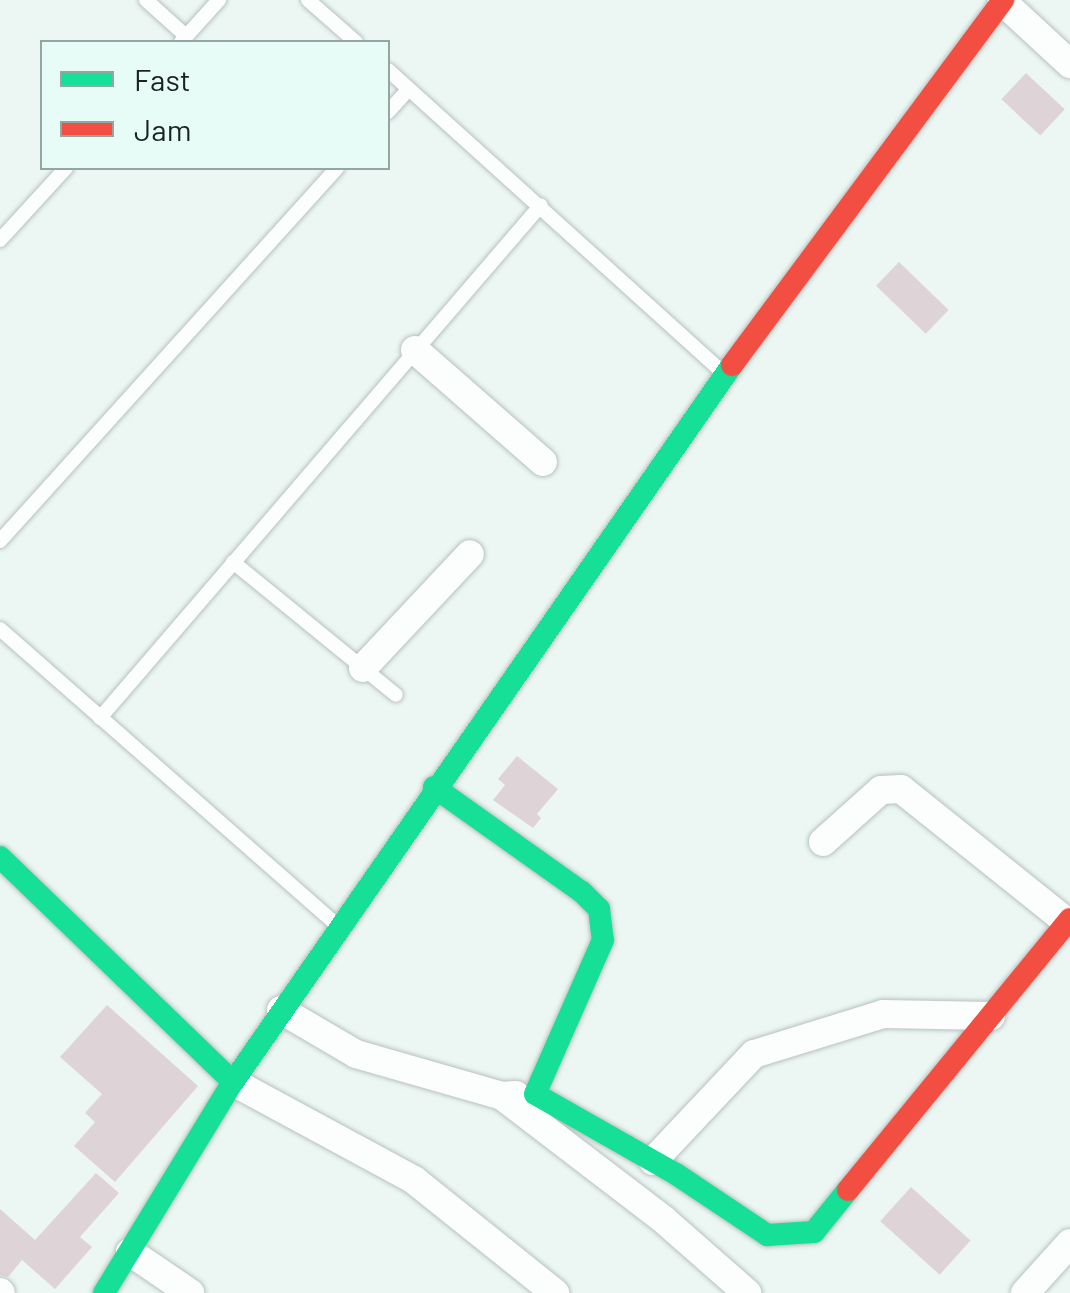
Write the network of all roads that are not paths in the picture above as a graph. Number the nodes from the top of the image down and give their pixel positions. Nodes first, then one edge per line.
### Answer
1 (146, 0) edge
2 (219, 0) edge
3 (308, 0) edge
4 (1002, 0) edge
5 (183, 39) edge
6 (354, 40) edge
7 (1070, 64) edge
8 (390, 72) edge
9 (409, 89) junction
10 (390, 110) edge
11 (64, 170) edge
12 (335, 170) edge
13 (541, 205) junction
14 (0, 240) edge
15 (416, 350) junction
16 (724, 374) junction
17 (543, 462) dead end
18 (0, 541) edge
19 (470, 554) dead end
20 (232, 562) junction
21 (0, 628) edge
22 (363, 668) junction
23 (396, 694) dead end
24 (100, 718) junction
25 (434, 787) junction
26 (824, 842) dead end
27 (0, 857) edge
28 (1068, 921) edge
29 (338, 926) junction
30 (281, 1010) junction
31 (991, 1016) junction
32 (233, 1082) junction
33 (535, 1094) junction
34 (502, 1096) junction
35 (653, 1161) junction
36 (1070, 1242) edge
37 (130, 1252) junction
38 (104, 1293) edge
39 (190, 1293) edge
40 (555, 1293) edge
41 (746, 1293) edge
42 (1025, 1293) edge

1 - 5 lane
2 - 5 lane
3 - 6 lane
4 - 7 street
4 - 16 street
8 - 9 lane
9 - 10 lane
9 - 13 lane
11 - 14 lane
12 - 18 lane
13 - 15 lane
13 - 16 lane
15 - 17 street
15 - 20 lane
16 - 25 street
19 - 22 street
20 - 22 lane
20 - 24 lane
21 - 24 lane
22 - 23 lane
24 - 29 lane
25 - 29 street
25 - 33 street
26 - 28 street
27 - 32 street
28 - 31 street
29 - 30 street
30 - 32 street
30 - 34 street
31 - 35 street
31 - 35 street
32 - 37 street
32 - 40 street
33 - 34 street
33 - 35 street
34 - 41 street
36 - 42 street
37 - 38 street
37 - 39 street

